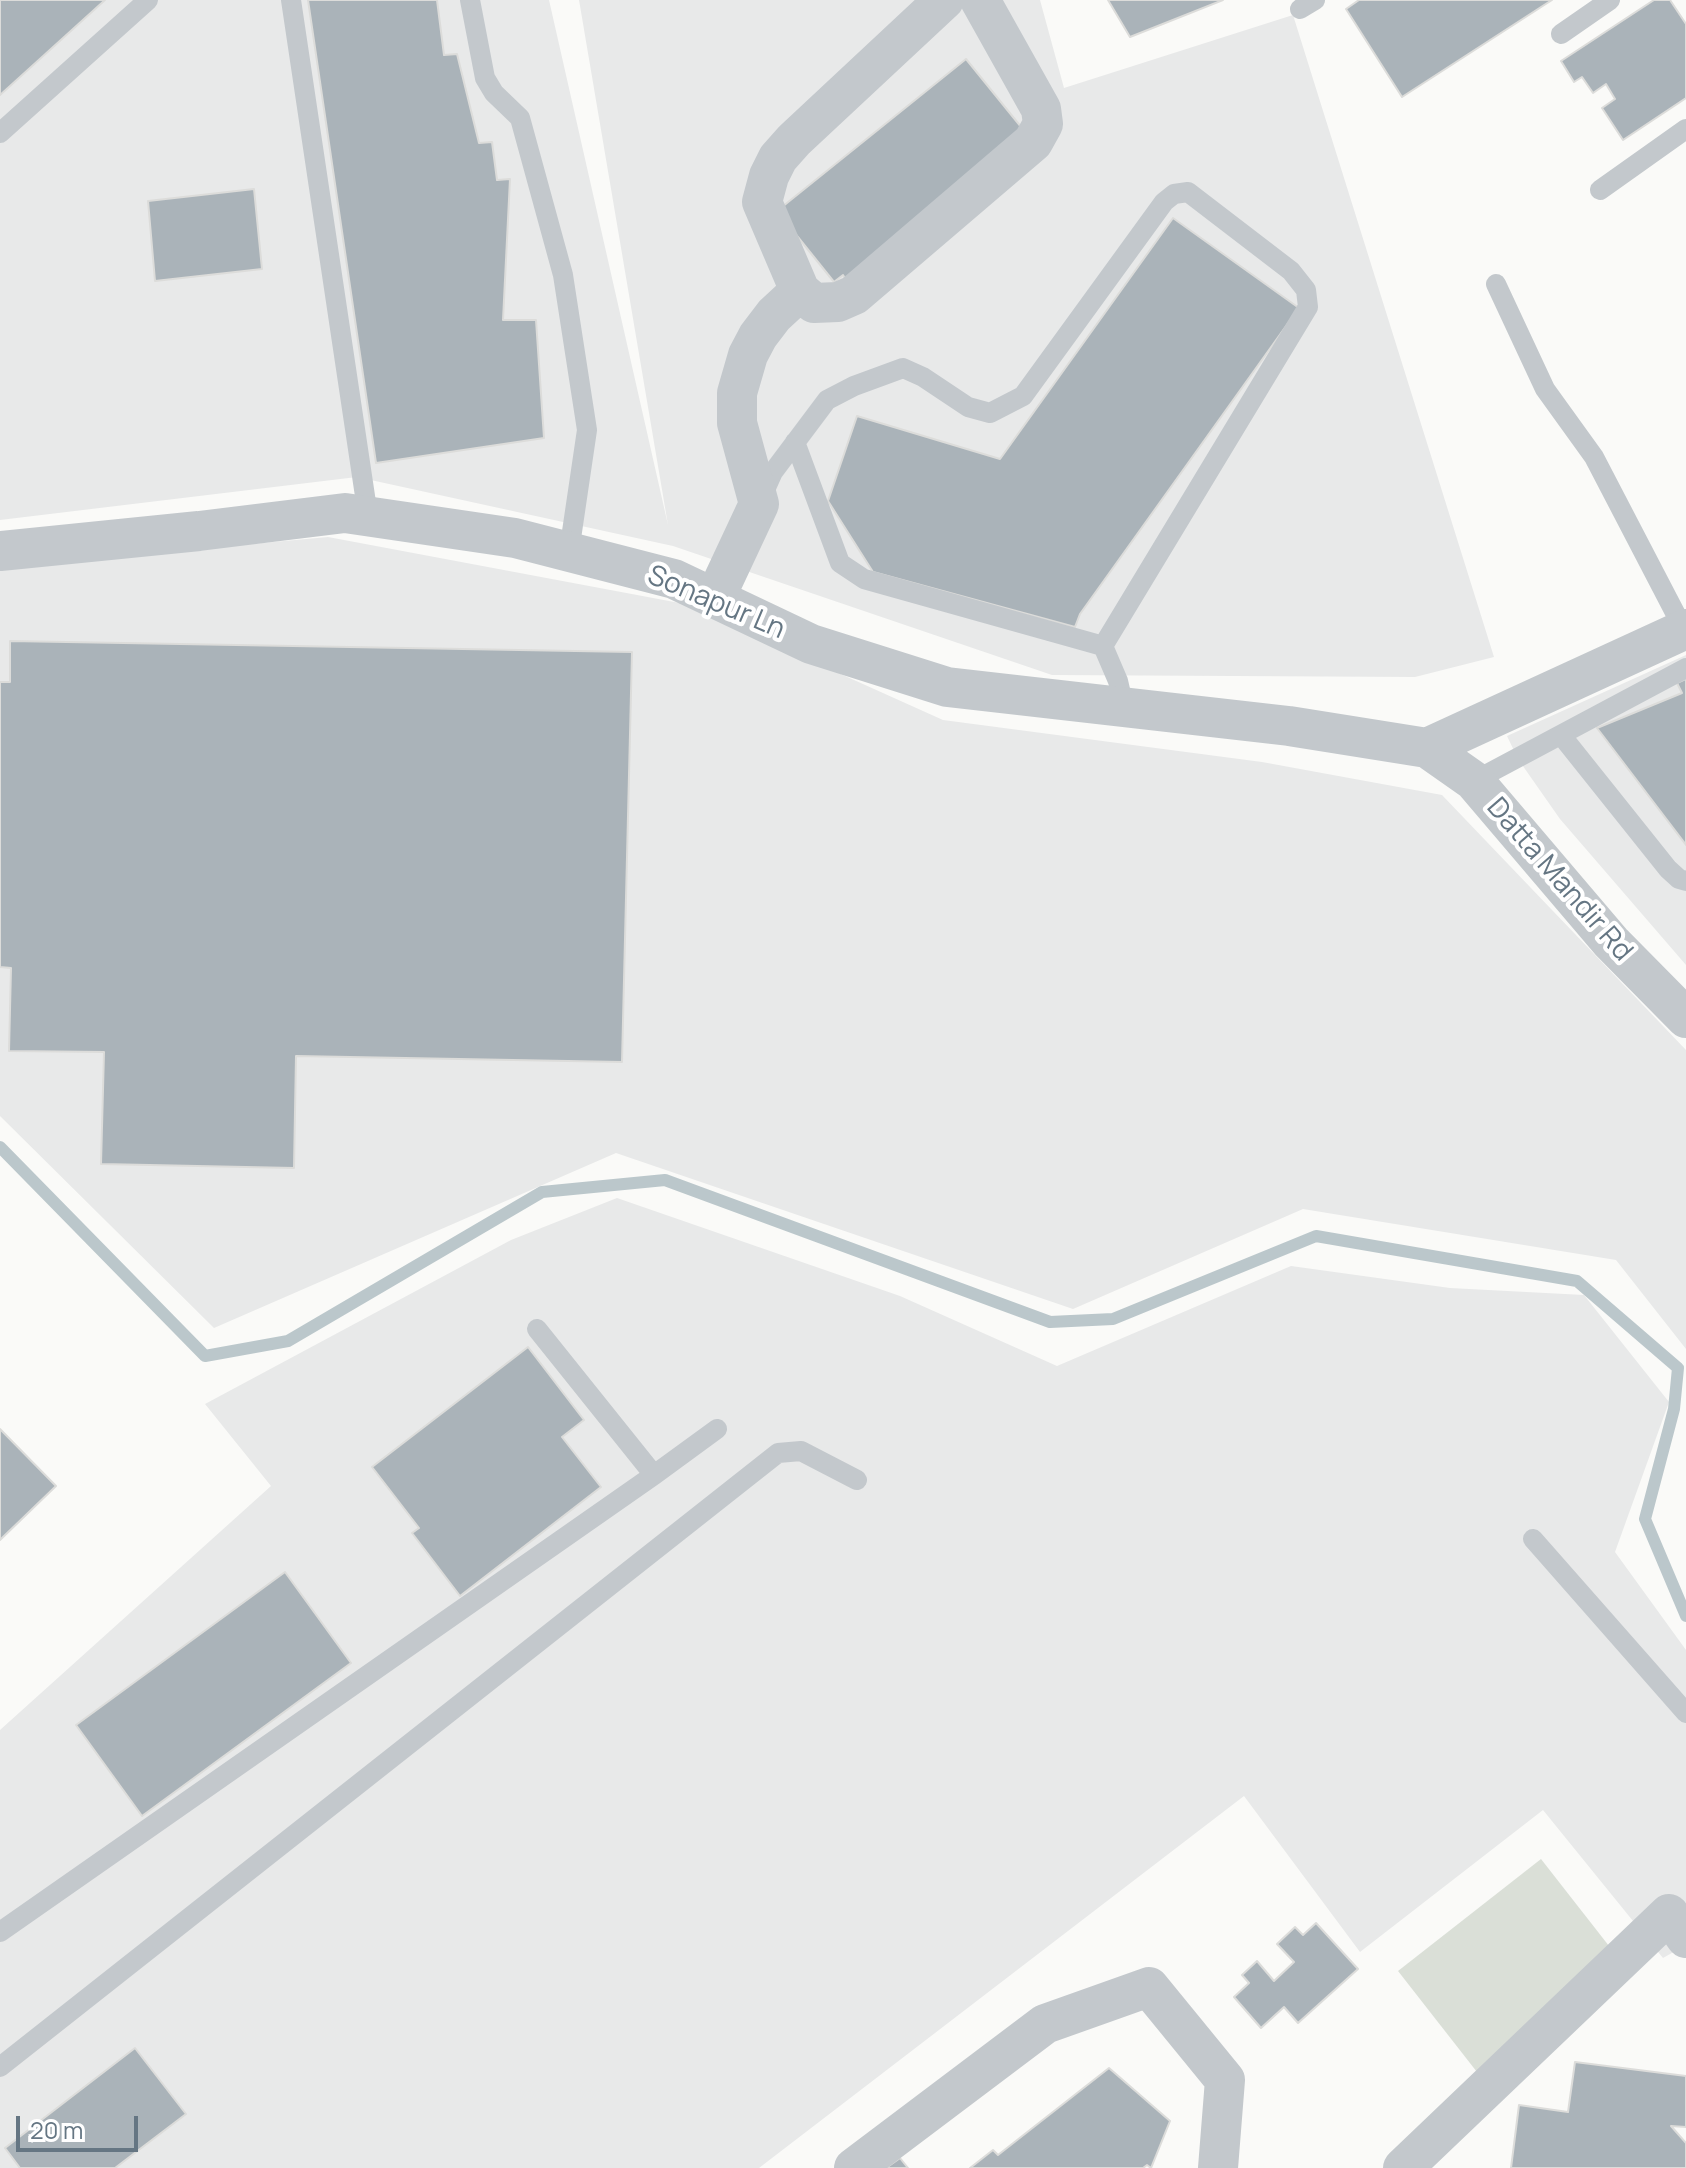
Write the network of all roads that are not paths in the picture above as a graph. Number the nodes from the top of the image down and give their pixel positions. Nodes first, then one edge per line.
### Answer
1 (148, 0) edge
2 (291, 0) edge
3 (470, 0) edge
4 (944, 0) edge
5 (980, 0) edge
6 (1610, 0) edge
7 (1561, 34) dead end
8 (1686, 129) edge
9 (0, 133) edge
10 (1600, 190) dead end
11 (1496, 284) dead end
12 (800, 291) junction
13 (795, 442) junction
14 (759, 504) junction
15 (368, 516) junction
16 (0, 551) edge
17 (569, 552) junction
18 (715, 598) junction
19 (1685, 643) edge
20 (1103, 646) junction
21 (1124, 707) junction
22 (1561, 735) junction
23 (1427, 748) junction
24 (1474, 781) junction
25 (1686, 881) edge
26 (1686, 1018) edge
27 (537, 1329) dead end
28 (717, 1429) dead end
29 (654, 1475) junction
30 (857, 1480) dead end
31 (1533, 1539) dead end
32 (1686, 1713) edge
33 (0, 1932) edge
34 (1686, 1938) edge
35 (0, 2067) edge
36 (854, 2168) edge
37 (1218, 2168) edge
38 (1403, 2168) edge

1 - 9 lane
2 - 15 lane
3 - 17 lane
4 - 12 street
5 - 12 street
6 - 7 lane
8 - 10 lane
11 - 19 lane
12 - 14 street
13 - 14 lane
13 - 20 lane
13 - 20 lane
14 - 18 street
15 - 16 street, Sonapur Ln
15 - 17 street, Sonapur Ln
17 - 18 street, Sonapur Ln
18 - 21 street, Sonapur Ln
19 - 22 lane
19 - 23 street
20 - 21 lane
21 - 23 street, Sonapur Ln
22 - 24 lane
22 - 25 lane
23 - 24 street, Datta Mandir Rd
24 - 26 street, Datta Mandir Rd
27 - 29 lane
28 - 29 lane
29 - 33 lane
30 - 35 lane
31 - 32 lane
34 - 38 street
36 - 37 street

